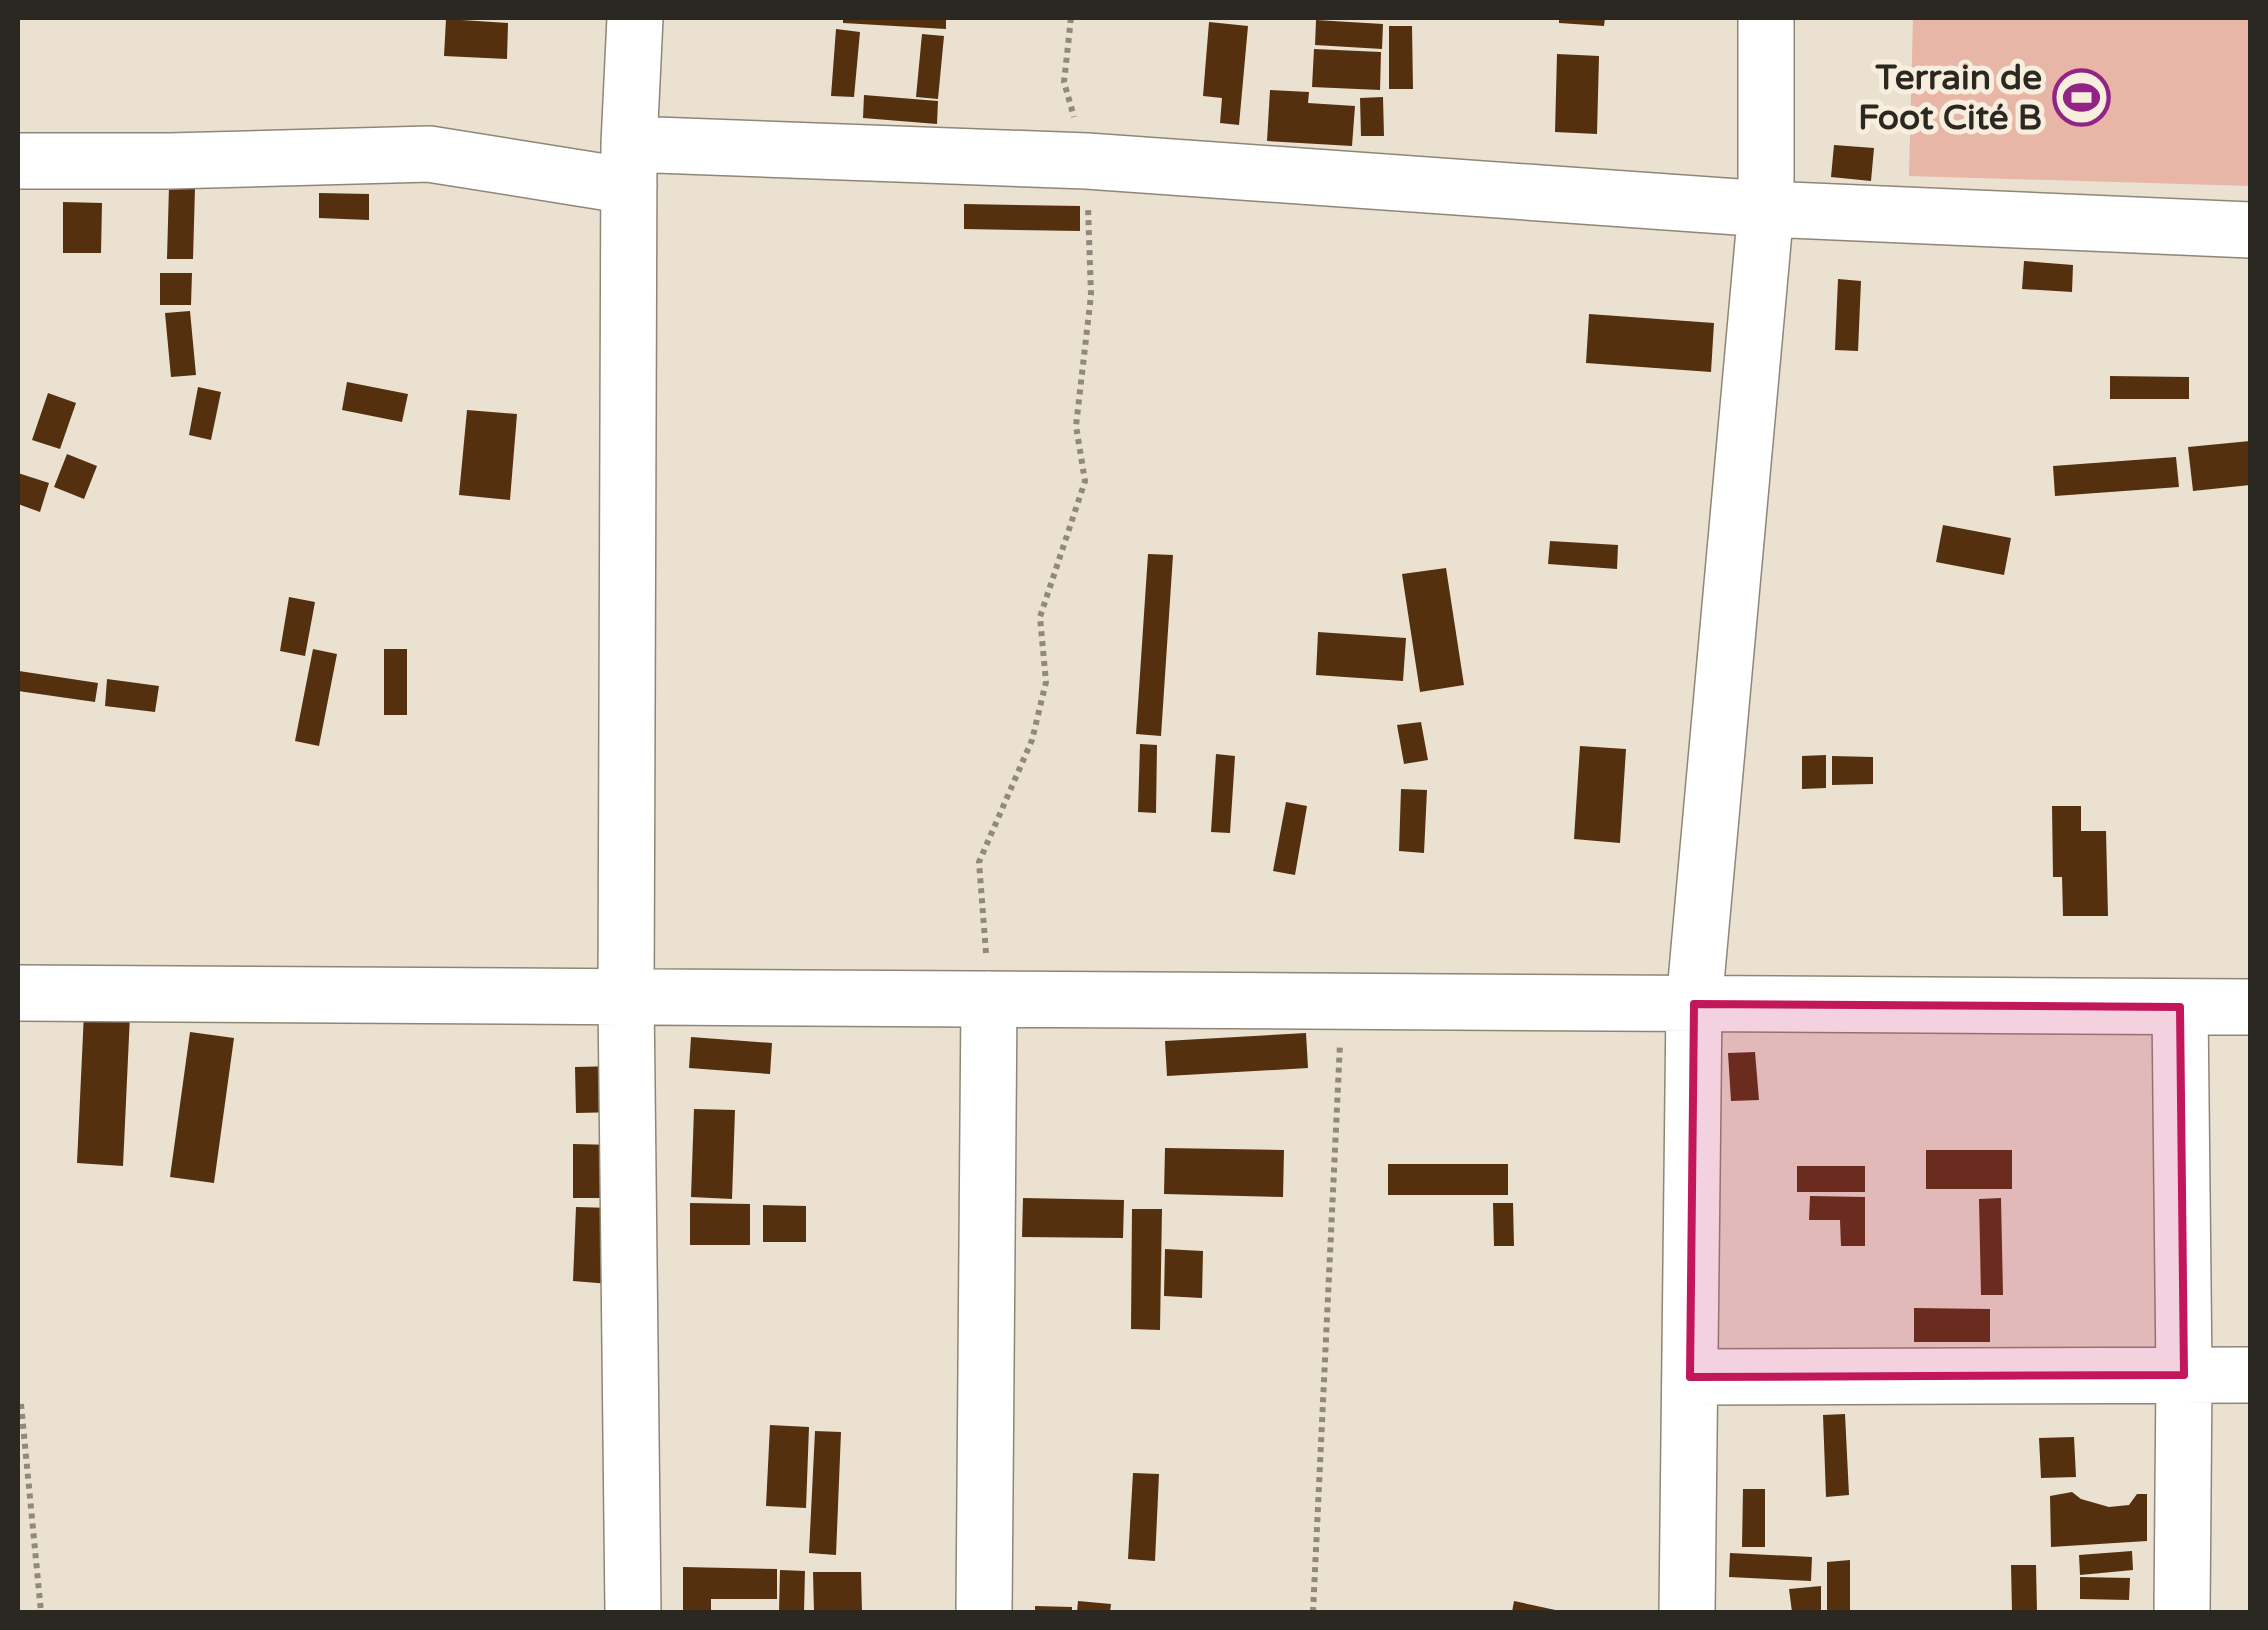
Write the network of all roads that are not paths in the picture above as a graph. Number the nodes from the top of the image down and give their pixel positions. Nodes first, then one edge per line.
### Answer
1 (635, 18) edge
2 (1766, 18) edge
3 (18, 160) edge
4 (629, 165) junction
5 (1766, 209) junction
6 (2250, 230) edge
7 (18, 993) edge
8 (626, 997) junction
9 (989, 999) junction
10 (1694, 1004) junction
11 (2180, 1007) junction
12 (2250, 1008) edge
13 (2184, 1375) junction
14 (2250, 1375) edge
15 (1690, 1377) junction
16 (633, 1612) edge
17 (984, 1612) edge
18 (1687, 1612) edge
19 (2182, 1612) edge

1 - 4 street
2 - 5 street
3 - 4 street
4 - 5 street
4 - 8 street
5 - 6 street
5 - 10 street
7 - 8 street
8 - 9 street
8 - 16 street
9 - 10 street
9 - 17 street
10 - 11 street
10 - 15 street
11 - 12 street
11 - 13 street
13 - 14 street
13 - 15 street
13 - 19 street
15 - 18 street

